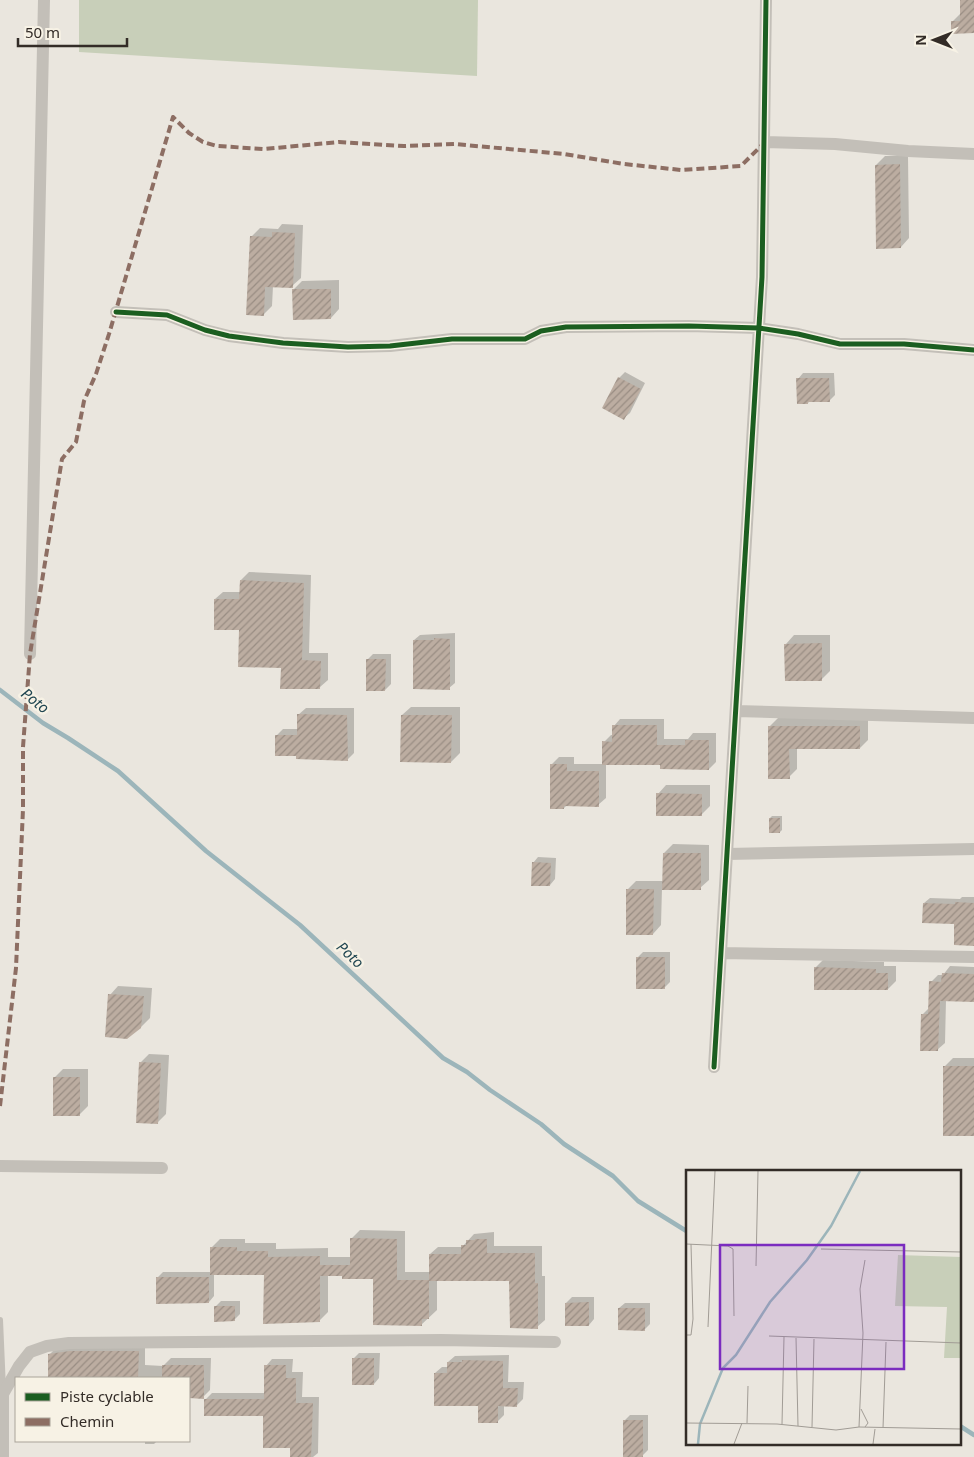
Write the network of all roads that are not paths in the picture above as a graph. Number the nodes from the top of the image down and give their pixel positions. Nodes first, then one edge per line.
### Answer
1 (44, 0) edge
2 (766, 0) edge
3 (765, 142) junction
4 (974, 154) edge
5 (116, 312) dead end
6 (759, 328) junction
7 (974, 350) edge
8 (30, 654) dead end
9 (736, 711) junction
10 (974, 718) edge
11 (974, 849) edge
12 (727, 854) junction
13 (721, 953) junction
14 (974, 957) edge
15 (714, 1067) dead end
16 (0, 1166) edge
17 (162, 1168) dead end
18 (0, 1320) edge
19 (555, 1342) dead end
20 (3, 1394) junction
21 (2, 1457) edge

1 - 8 street
2 - 3 street
3 - 4 street
3 - 6 street
5 - 6 street
6 - 7 street
6 - 9 street
9 - 10 street
9 - 12 street
11 - 12 street
12 - 13 street
13 - 14 street
13 - 15 street
16 - 17 street
18 - 20 lane
19 - 20 street
20 - 21 street

